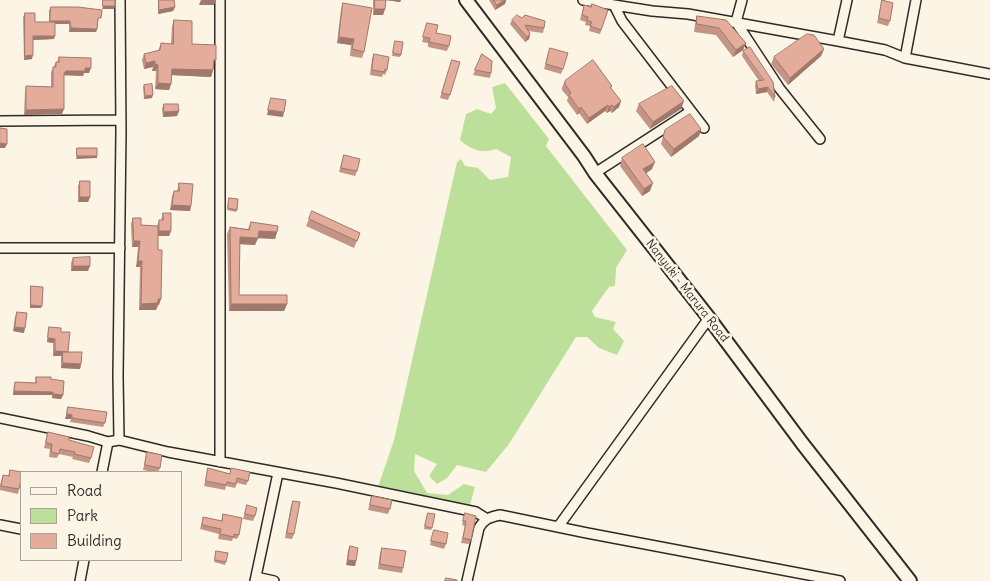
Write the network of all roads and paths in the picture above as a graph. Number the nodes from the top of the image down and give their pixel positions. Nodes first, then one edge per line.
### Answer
1 (120, 0) edge
2 (220, 0) edge
3 (466, 0) edge
4 (583, 0) edge
5 (742, 0) edge
6 (847, 0) edge
7 (916, 0) edge
8 (614, 5) junction
9 (736, 22) junction
10 (838, 41) junction
11 (905, 58) junction
12 (990, 74) edge
13 (691, 111) junction
14 (121, 120) junction
15 (0, 121) edge
16 (704, 128) dead end
17 (820, 139) dead end
18 (595, 173) junction
19 (0, 248) edge
20 (120, 248) junction
21 (709, 318) junction
22 (0, 418) edge
23 (119, 440) junction
24 (108, 442) junction
25 (220, 462) junction
26 (102, 471) edge
27 (278, 473) junction
28 (487, 518) junction
29 (0, 525) edge
30 (558, 526) junction
31 (20, 529) edge
32 (84, 561) edge
33 (255, 579) edge
34 (80, 581) edge
35 (274, 581) edge
36 (467, 581) edge
37 (840, 581) edge
38 (909, 581) edge

1 - 14 street
2 - 25 street
3 - 18 street, Nanyuki - Marura Road
4 - 8 street
5 - 9 street
6 - 10 street
7 - 11 street
8 - 9 street
8 - 13 street
9 - 10 street
9 - 17 street
10 - 11 street
11 - 12 street
13 - 16 street
13 - 18 street
14 - 15 street
14 - 20 street
18 - 21 street, Nanyuki - Marura Road
19 - 20 street
20 - 23 street
21 - 30 street
21 - 38 street, Nanyuki - Marura Road
22 - 24 street
23 - 24 street
23 - 25 street
24 - 26 street
25 - 27 street
27 - 28 street
27 - 33 street
28 - 30 street
28 - 36 street
29 - 31 street
30 - 37 street
32 - 34 street
33 - 35 street

